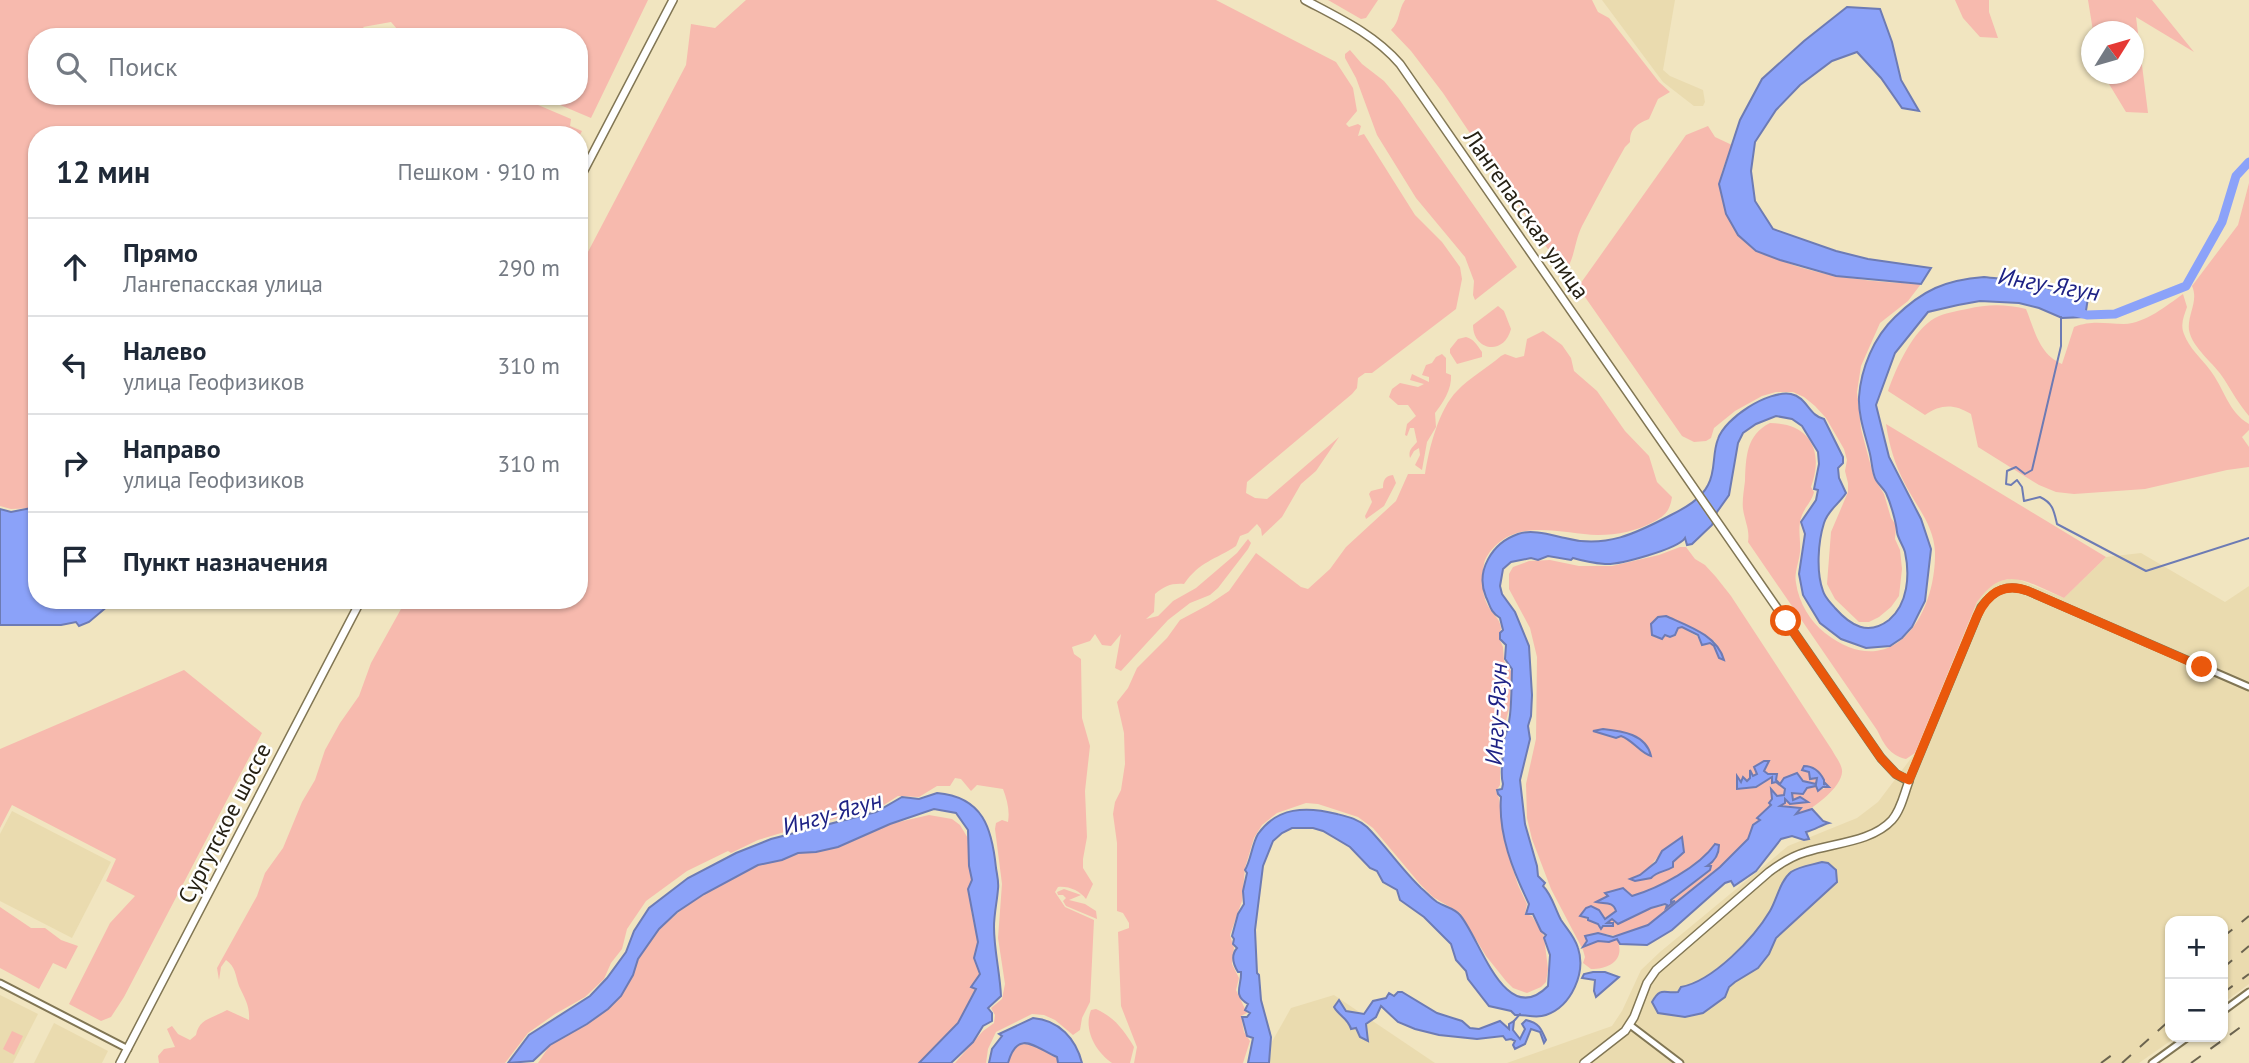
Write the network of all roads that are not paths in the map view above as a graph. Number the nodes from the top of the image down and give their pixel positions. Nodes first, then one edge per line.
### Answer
1 (673, 0) edge
2 (1305, 0) edge
3 (588, 163) edge
4 (356, 609) edge
5 (2249, 687) edge
6 (1909, 780) junction
7 (0, 983) edge
8 (2249, 992) edge
9 (2228, 1007) edge
10 (1630, 1025) junction
11 (2181, 1042) edge
12 (128, 1049) junction
13 (120, 1063) edge
14 (1584, 1063) edge
15 (1680, 1063) edge
16 (2152, 1063) edge

1 - 3 main road
2 - 6 main road, Лангепасская улица
4 - 12 main road, Сургутское шоссе
5 - 6 street
6 - 10 main road
7 - 12 street
8 - 9 street
10 - 14 main road
10 - 15 street
11 - 16 street
12 - 13 main road, Сургутское шоссе

